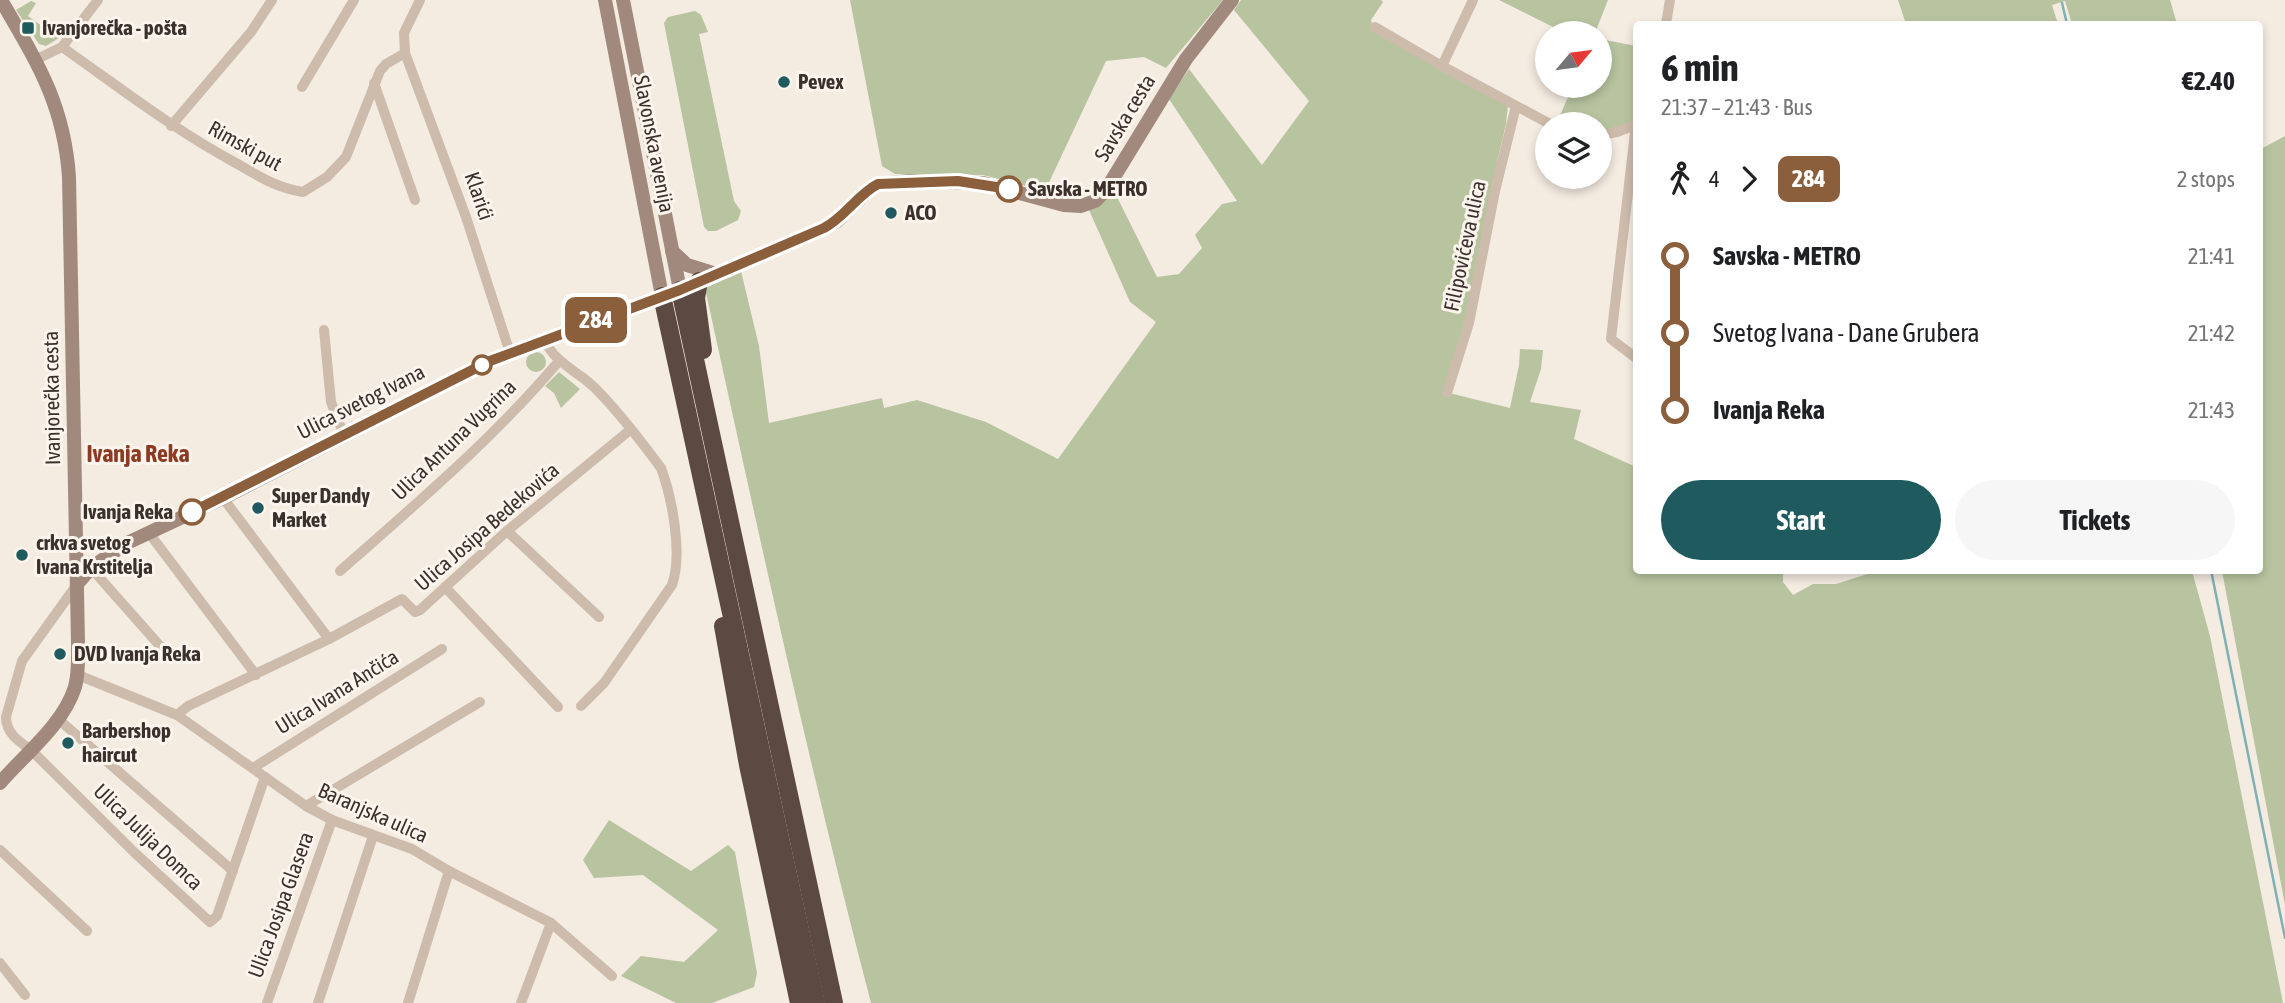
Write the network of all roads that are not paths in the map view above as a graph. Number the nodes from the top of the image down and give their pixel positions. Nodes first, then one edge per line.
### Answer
1 (1, 0) edge
2 (98, 0) edge
3 (272, 0) edge
4 (354, 0) edge
5 (420, 0) edge
6 (605, 0) edge
7 (623, 0) edge
8 (1232, 0) edge
9 (1473, 0) edge
10 (1670, 0) edge
11 (1666, 21) edge
12 (1375, 27) dead end
13 (62, 47) junction
14 (405, 53) junction
15 (35, 60) junction
16 (1442, 66) junction
17 (374, 83) junction
18 (302, 87) dead end
19 (1516, 106) junction
20 (1535, 116) edge
21 (171, 126) junction
22 (1633, 126) edge
23 (1612, 133) edge
24 (1633, 172) edge
25 (415, 200) dead end
26 (1631, 204) edge
27 (672, 250) junction
28 (708, 277) junction
29 (680, 290) junction
30 (662, 296) junction
31 (324, 330) dead end
32 (545, 340) junction
33 (510, 353) junction
34 (1633, 356) edge
35 (559, 360) junction
36 (699, 381) junction
37 (1447, 393) dead end
38 (630, 430) junction
39 (344, 435) junction
40 (223, 498) junction
41 (507, 531) junction
42 (149, 533) junction
43 (718, 553) junction
44 (91, 568) junction
45 (340, 571) dead end
46 (78, 583) junction
47 (444, 587) junction
48 (599, 617) dead end
49 (329, 639) junction
50 (442, 649) dead end
51 (168, 655) dead end
52 (78, 675) junction
53 (256, 675) junction
54 (481, 702) dead end
55 (581, 706) dead end
56 (558, 707) dead end
57 (177, 715) junction
58 (58, 719) junction
59 (30, 749) junction
60 (253, 768) junction
61 (265, 776) junction
62 (0, 783) edge
63 (306, 806) junction
64 (332, 820) junction
65 (373, 836) junction
66 (0, 850) edge
67 (233, 870) junction
68 (449, 871) junction
69 (551, 923) junction
70 (87, 931) dead end
71 (824, 958) junction
72 (0, 963) edge
73 (612, 976) dead end
74 (25, 995) dead end
75 (798, 1000) edge
76 (267, 1003) edge
77 (318, 1003) edge
78 (408, 1003) edge
79 (521, 1003) edge
80 (816, 1003) edge
81 (834, 1003) edge
82 (842, 1003) edge

1 - 15 main road, Ivanjorečka cesta
2 - 13 street
3 - 21 street
4 - 18 street
5 - 14 street
6 - 30 main road, Slavonska avenija
7 - 27 main road, Slavonska avenija
8 - 28 main road, Savska cesta
9 - 16 street
10 - 11 street
12 - 16 street
13 - 15 street
13 - 21 street, Rimski put
14 - 17 street, Rimski put
14 - 33 street, Klarići
15 - 46 main road, Ivanjorečka cesta
16 - 19 street
17 - 21 street, Rimski put
17 - 25 street
19 - 20 street
19 - 37 street, Filipovićeva ulica
22 - 23 street
24 - 26 street
26 - 34 street
27 - 28 main road
27 - 29 main road, Slavonska avenija
28 - 29 main road, Savska cesta
28 - 36 highway
29 - 30 main road, Ulica svetog Ivana
29 - 36 highway
30 - 32 main road, Ulica svetog Ivana
30 - 43 highway
31 - 39 street
32 - 33 main road, Ulica svetog Ivana
32 - 35 street
33 - 39 main road, Ulica svetog Ivana
35 - 38 street
35 - 45 street, Ulica Antuna Vugrina
36 - 71 highway
38 - 41 street, Ulica Josipa Bedekovića
38 - 55 street
39 - 40 main road, Ulica svetog Ivana
40 - 42 main road, Ulica svetog Ivana
40 - 49 street
41 - 47 street, Ulica Josipa Bedekovića
41 - 48 street
42 - 44 main road, Ulica svetog Ivana
42 - 53 street
43 - 75 highway
43 - 80 highway
44 - 46 main road, Ulica svetog Ivana
44 - 51 street
46 - 52 main road, Ivanjorečka cesta
46 - 59 street, Ulica Julija Domca
47 - 49 street, Ulica Josipa Bedekovića
47 - 56 street
49 - 53 street, Ulica Josipa Bedekovića
50 - 60 street, Ulica Ivana Ančića
52 - 57 street, Baranjska ulica
52 - 58 main road, Ivanjorečka cesta
53 - 57 street, Ulica Josipa Bedekovića
54 - 63 street
57 - 60 street, Baranjska ulica
58 - 59 main road, Ivanjorečka cesta
58 - 67 street
59 - 62 main road, Ivanjorečka cesta
59 - 67 street, Ulica Julija Domca
60 - 61 street, Baranjska ulica
61 - 63 street, Baranjska ulica
61 - 67 street
63 - 64 street, Baranjska ulica
64 - 65 street, Baranjska ulica
64 - 76 street, Ulica Josipa Glasera
65 - 68 street, Baranjska ulica
65 - 77 street
66 - 70 street
68 - 69 street, Baranjska ulica
68 - 78 street
69 - 73 street, Baranjska ulica
69 - 79 street
71 - 81 highway
71 - 82 highway
72 - 74 street

